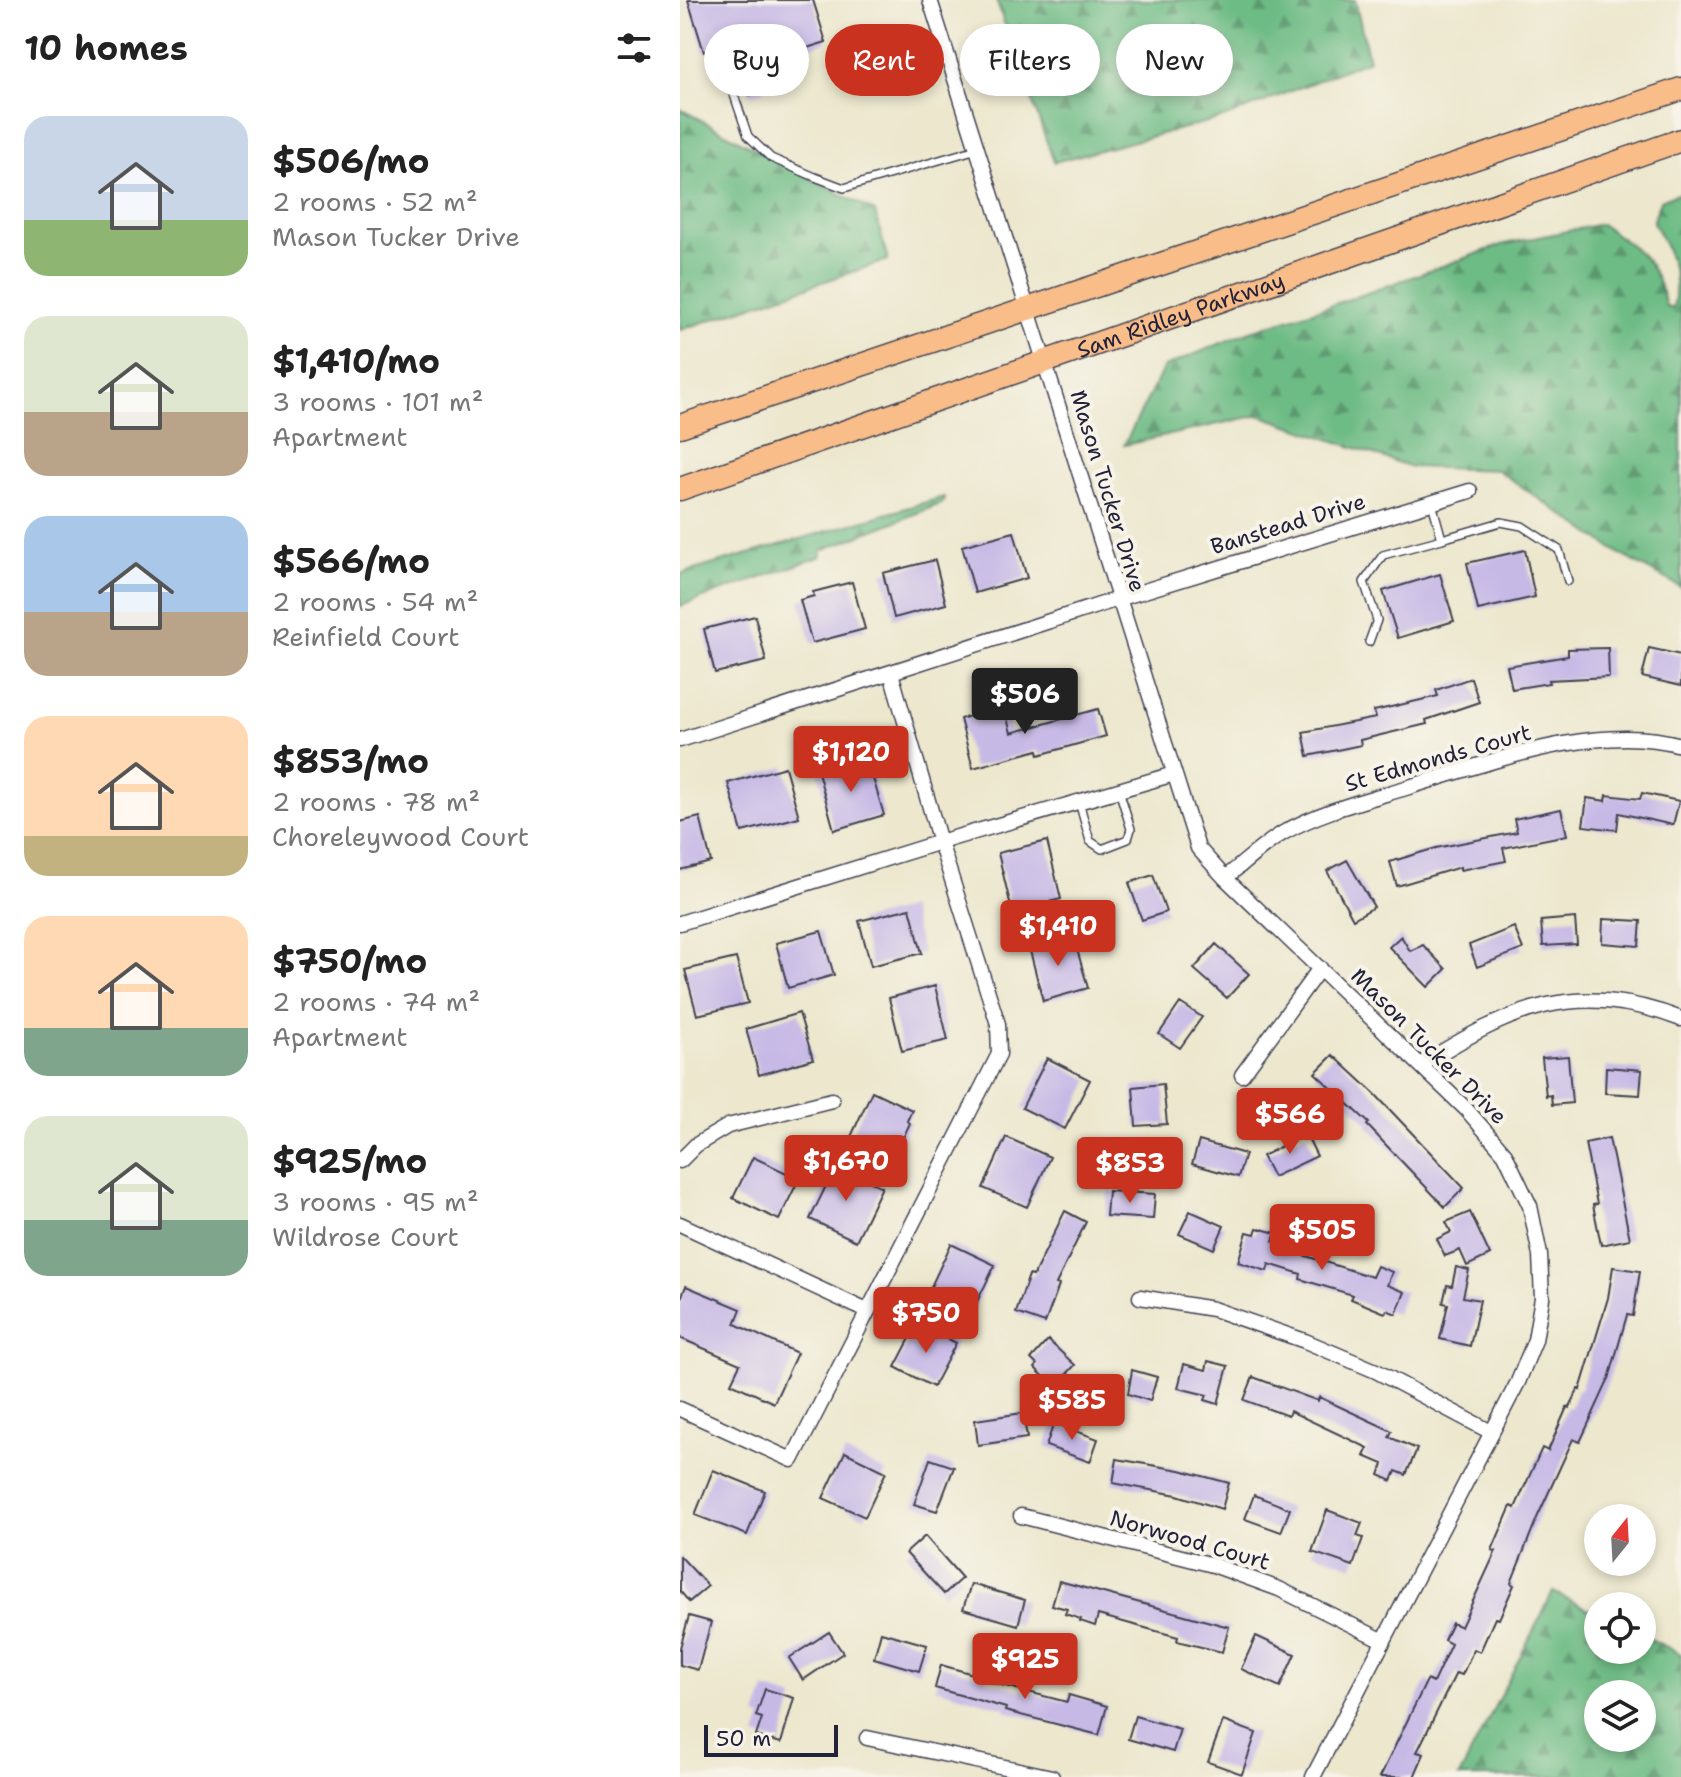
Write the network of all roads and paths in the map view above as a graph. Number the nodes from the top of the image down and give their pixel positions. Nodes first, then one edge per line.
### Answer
1 (930, 0) edge
2 (1681, 89) edge
3 (734, 96) edge
4 (1681, 140) edge
5 (977, 149) junction
6 (1029, 310) junction
7 (1045, 362) junction
8 (680, 426) edge
9 (680, 489) edge
10 (1470, 491) dead end
11 (1432, 503) junction
12 (1442, 539) junction
13 (1568, 581) dead end
14 (1118, 599) junction
15 (1369, 642) dead end
16 (891, 673) junction
17 (680, 740) edge
18 (1681, 745) edge
19 (1174, 774) junction
20 (1119, 790) junction
21 (1079, 802) junction
22 (940, 842) junction
23 (1225, 878) junction
24 (680, 923) edge
25 (1320, 968) junction
26 (1681, 1019) edge
27 (1421, 1065) junction
28 (1242, 1075) dead end
29 (832, 1100) dead end
30 (680, 1161) edge
31 (680, 1224) edge
32 (1140, 1297) dead end
33 (867, 1311) junction
34 (680, 1409) edge
35 (1491, 1432) junction
36 (1021, 1516) dead end
37 (1384, 1641) junction
38 (867, 1738) dead end
39 (1052, 1777) edge
40 (1313, 1777) edge

1 - 5 street, Mason Tucker Drive
2 - 6 main road
3 - 5 lane
4 - 7 main road, Sam Ridley Parkway
5 - 6 street, Mason Tucker Drive
6 - 7 street, Mason Tucker Drive
6 - 8 main road
7 - 9 main road, Sam Ridley Parkway
7 - 14 street, Mason Tucker Drive
10 - 11 street, Banstead Drive
11 - 12 lane
11 - 14 street, Banstead Drive
12 - 13 lane
12 - 15 lane
14 - 16 street, Banstead Drive
14 - 19 street, Mason Tucker Drive
16 - 17 street, Banstead Drive
16 - 22 street
18 - 23 street, St Edmonds Court
19 - 20 street
19 - 23 street, Mason Tucker Drive
20 - 21 street
20 - 21 lane
21 - 22 street
22 - 24 street
22 - 33 street
23 - 25 street, Mason Tucker Drive
25 - 27 street, Mason Tucker Drive
25 - 28 street
26 - 27 street
27 - 35 street, Mason Tucker Drive
29 - 30 street
31 - 33 street
32 - 35 street
33 - 34 street
35 - 37 street, Mason Tucker Drive
36 - 37 street, Norwood Court
37 - 40 street, Mason Tucker Drive
38 - 39 street

